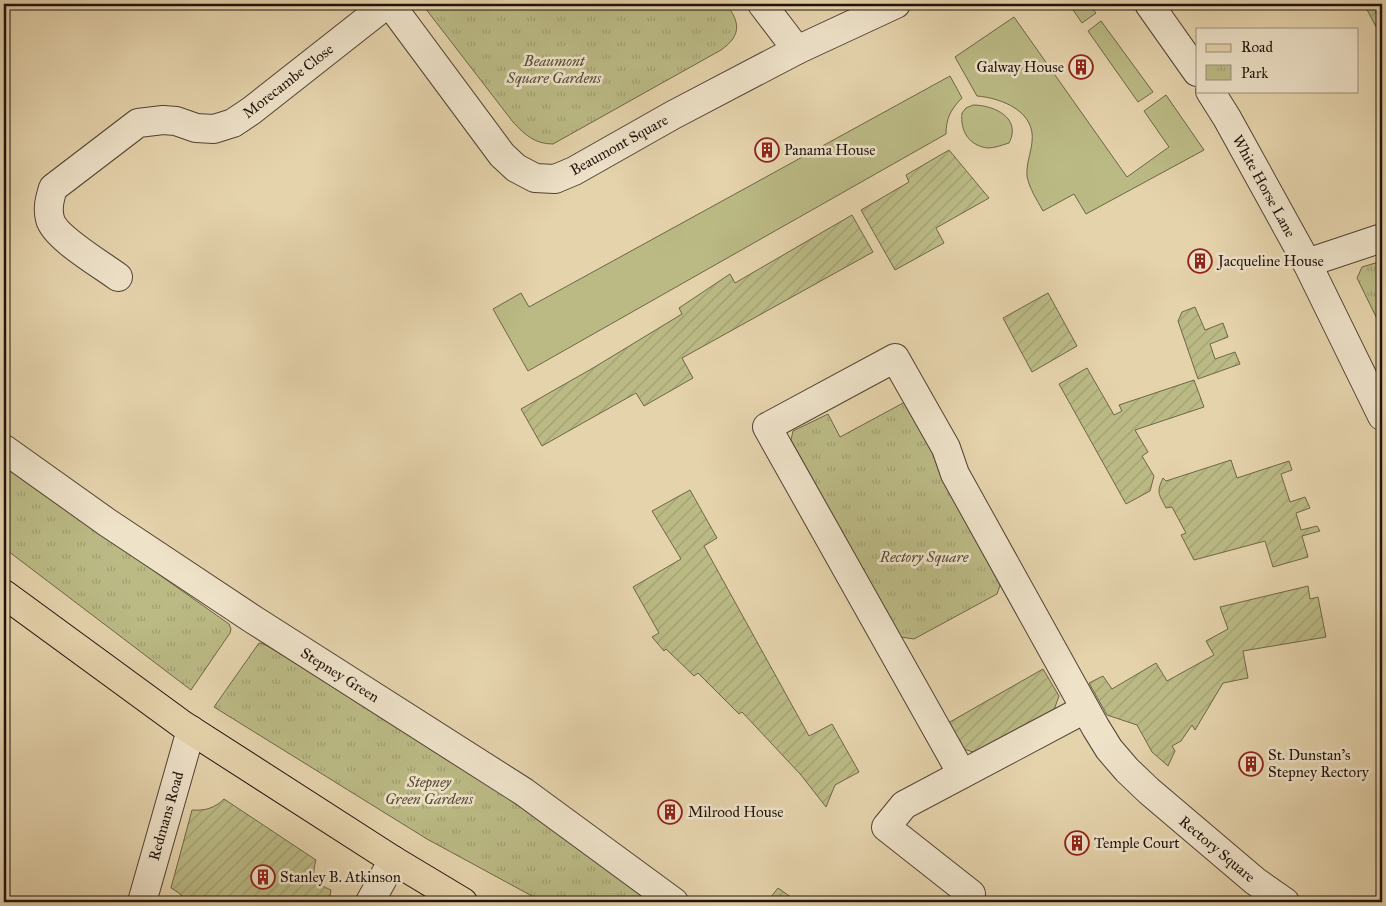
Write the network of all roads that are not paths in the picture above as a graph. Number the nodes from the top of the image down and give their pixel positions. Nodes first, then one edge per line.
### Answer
1 (388, 4) edge
2 (762, 4) edge
3 (896, 4) edge
4 (1149, 4) edge
5 (797, 50) junction
6 (1196, 71) edge
7 (1211, 92) edge
8 (1382, 238) edge
9 (1307, 263) junction
10 (118, 277) dead end
11 (1382, 416) edge
12 (4, 448) edge
13 (4, 594) edge
14 (1085, 709) junction
15 (191, 730) junction
16 (962, 774) junction
17 (393, 860) junction
18 (971, 894) dead end
19 (142, 902) edge
20 (370, 902) edge
21 (464, 902) edge
22 (674, 902) edge
23 (1285, 902) edge

1 - 5 street, Beaumont Square
1 - 10 street, Morecambe Close
2 - 5 street
3 - 5 street, Beaumont Square
4 - 6 street
7 - 9 street, White Horse Lane
8 - 9 street
9 - 11 street, White Horse Lane
12 - 22 street, Stepney Green
13 - 15 main road
14 - 16 street
14 - 16 street, Rectory Square
14 - 23 street, Rectory Square
15 - 17 main road
15 - 19 street, Redmans Road
16 - 18 street
17 - 20 street
17 - 21 main road

